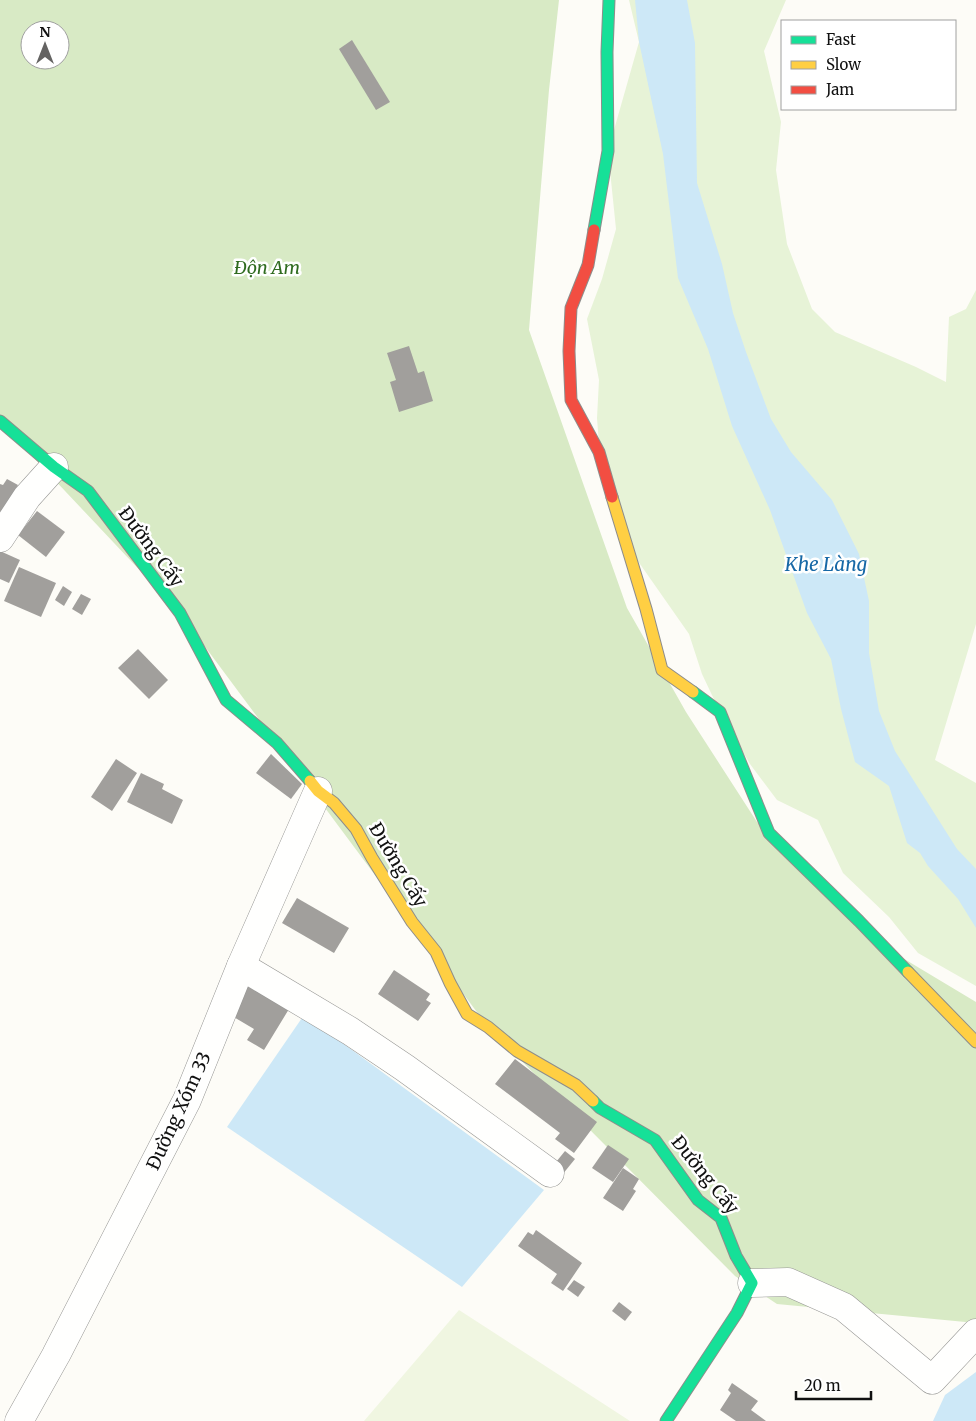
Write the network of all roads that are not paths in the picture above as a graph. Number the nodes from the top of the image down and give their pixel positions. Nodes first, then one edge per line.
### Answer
1 (609, 0) edge
2 (0, 421) edge
3 (54, 467) junction
4 (0, 538) edge
5 (318, 791) junction
6 (242, 966) junction
7 (976, 1042) edge
8 (550, 1173) dead end
9 (752, 1283) junction
10 (976, 1332) edge
11 (19, 1421) edge
12 (666, 1421) edge

1 - 7 street
2 - 3 street, Đường Cấy
3 - 4 street
3 - 5 street, Đường Cấy
5 - 6 street, Đường Xóm 33
5 - 9 street, Đường Cấy
6 - 8 street
6 - 11 street, Đường Xóm 33
9 - 10 street
9 - 12 street

